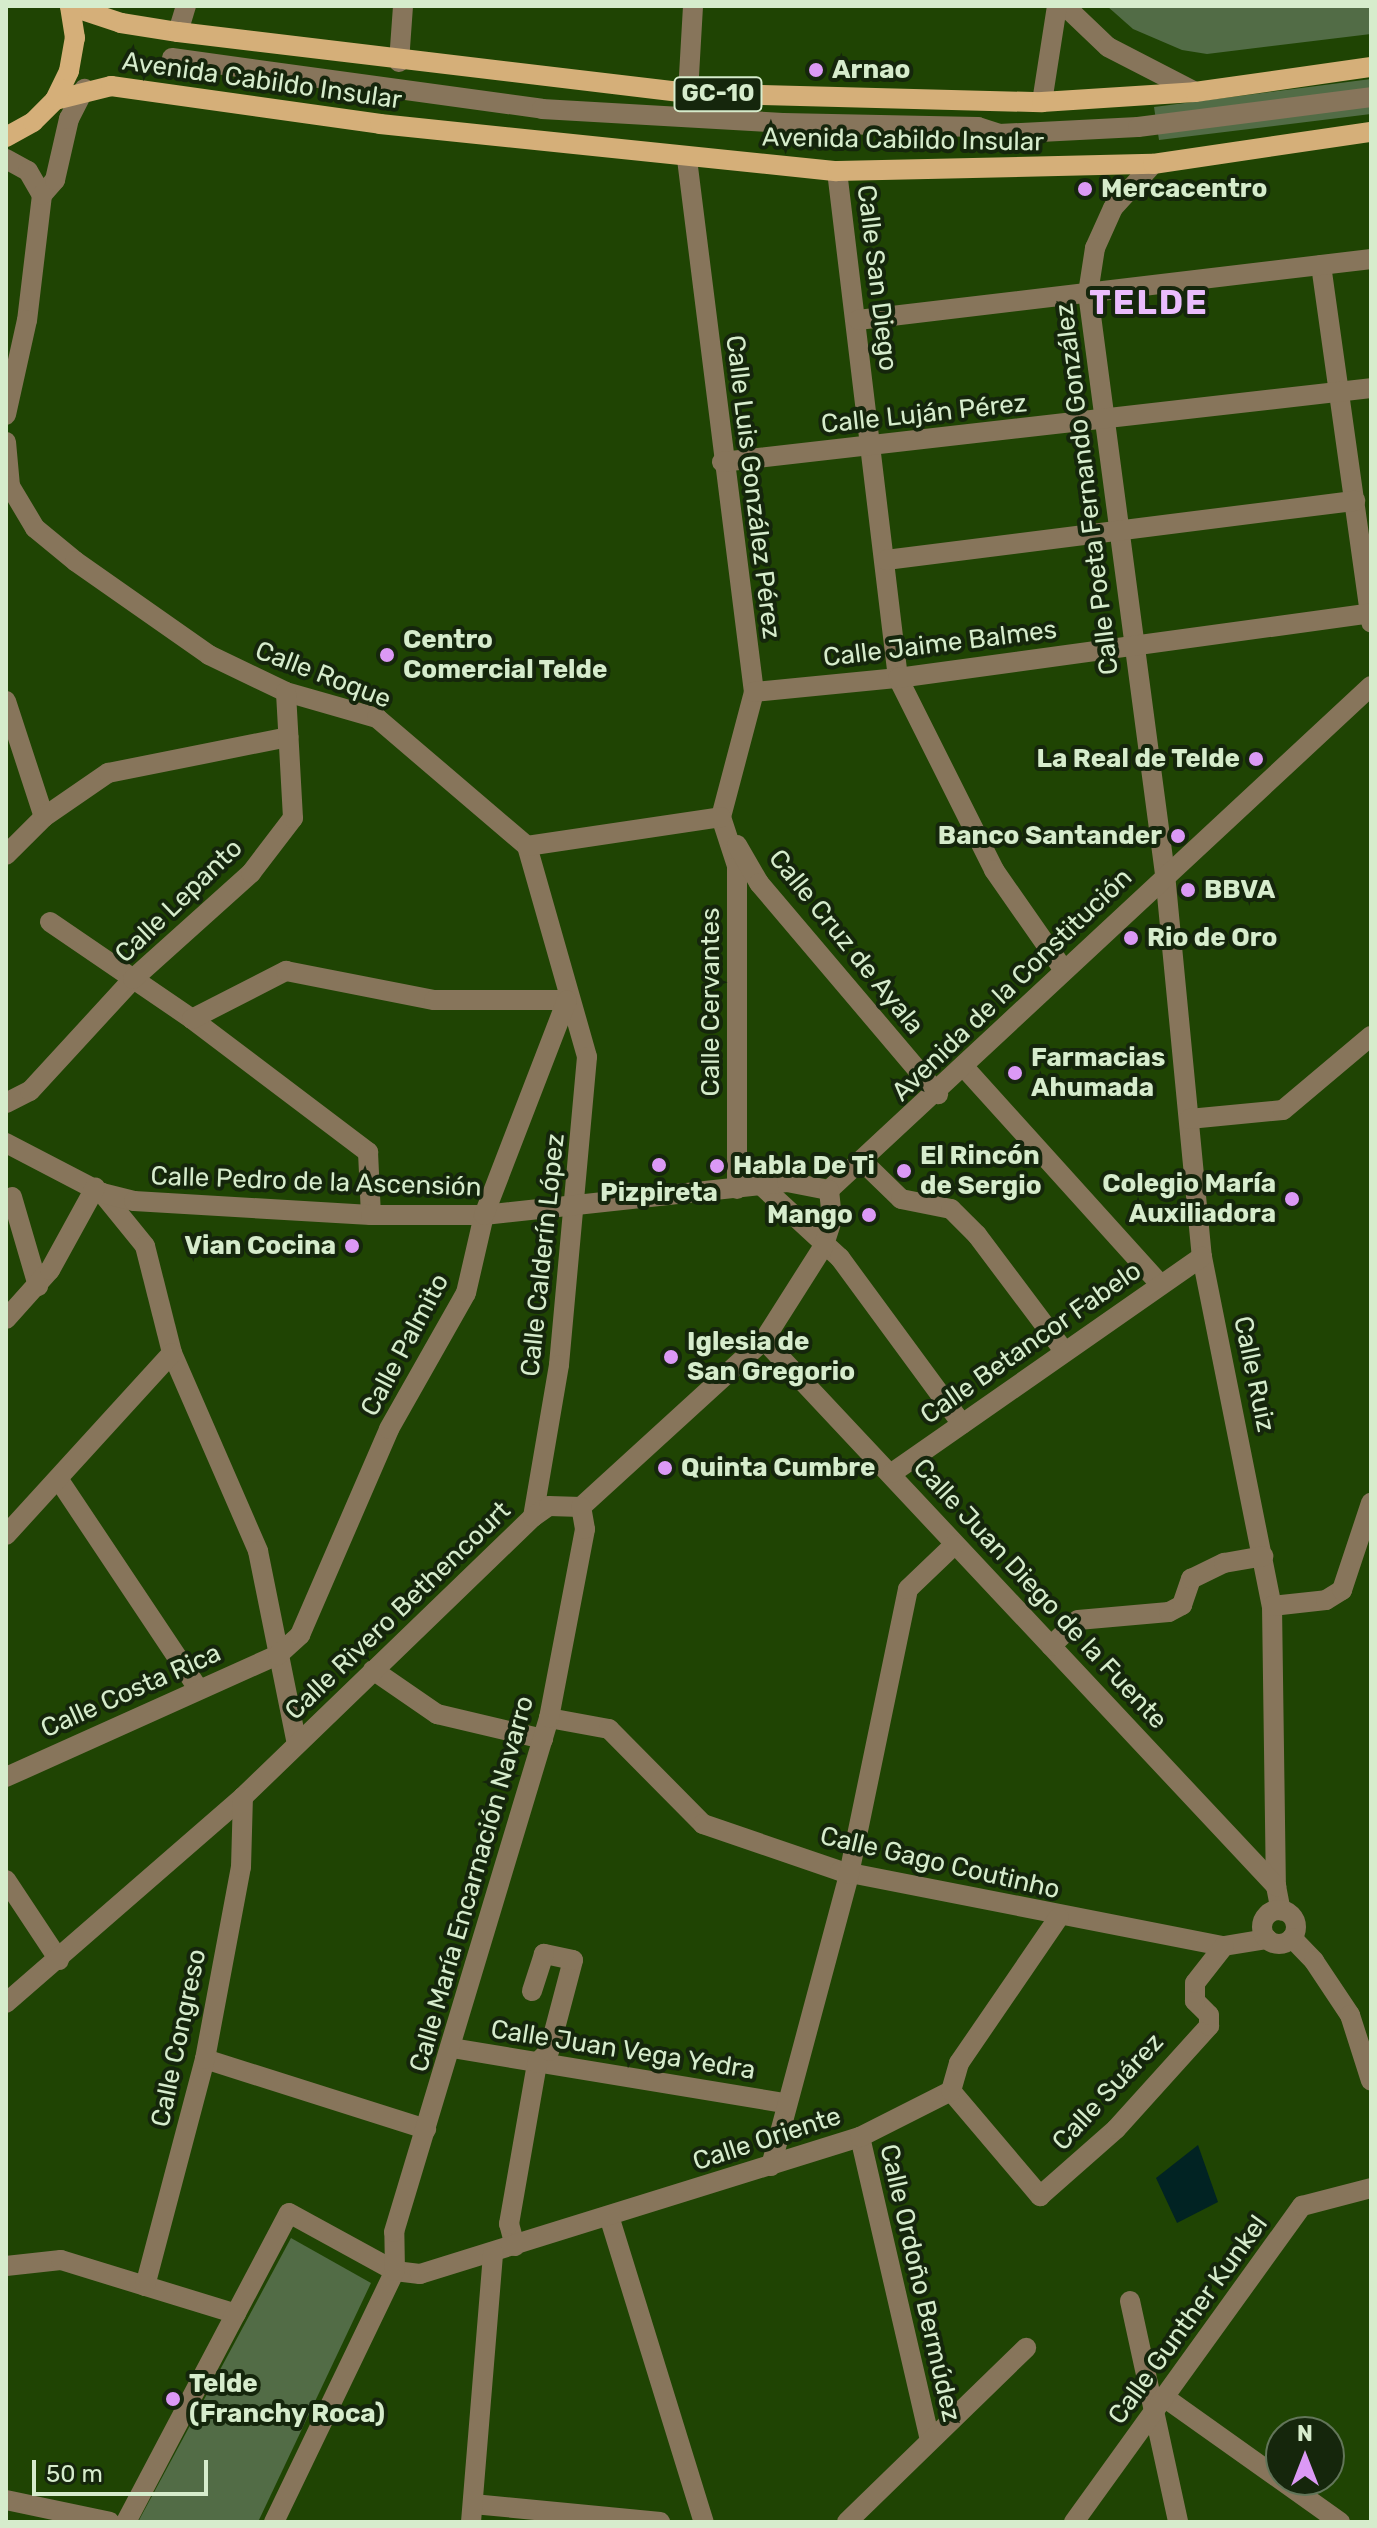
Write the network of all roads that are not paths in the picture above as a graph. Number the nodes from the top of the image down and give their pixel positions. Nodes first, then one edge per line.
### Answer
1 (70, 6) edge
2 (186, 6) edge
3 (403, 6) edge
4 (693, 6) edge
5 (1057, 6) edge
6 (1065, 6) edge
7 (178, 32) junction
8 (172, 58) dead end
9 (399, 62) junction
10 (1371, 67) edge
11 (84, 89) junction
12 (1195, 92) junction
13 (688, 93) junction
14 (1371, 97) edge
15 (55, 100) junction
16 (1042, 102) junction
17 (1371, 132) edge
18 (6, 137) edge
19 (6, 159) edge
20 (687, 159) junction
21 (1153, 164) junction
22 (837, 171) junction
23 (42, 195) junction
24 (1371, 259) edge
25 (1321, 265) junction
26 (1088, 293) junction
27 (858, 320) junction
28 (1371, 388) edge
29 (1339, 391) junction
30 (6, 415) edge
31 (1103, 420) junction
32 (6, 442) edge
33 (871, 445) junction
34 (722, 462) junction
35 (1355, 501) junction
36 (1116, 533) junction
37 (886, 560) junction
38 (1370, 613) edge
39 (1371, 623) edge
40 (1132, 645) junction
41 (898, 678) junction
42 (1371, 686) edge
43 (286, 692) junction
44 (754, 692) junction
45 (6, 701) edge
46 (288, 737) junction
47 (44, 817) junction
48 (721, 817) junction
49 (527, 846) junction
50 (6, 855) edge
51 (1165, 874) junction
52 (50, 922) dead end
53 (1063, 969) junction
54 (133, 979) junction
55 (567, 1000) junction
56 (192, 1019) junction
57 (1371, 1036) edge
58 (963, 1066) junction
59 (938, 1094) junction
60 (6, 1103) edge
61 (1189, 1119) junction
62 (6, 1143) edge
63 (863, 1162) junction
64 (763, 1187) junction
65 (737, 1189) junction
66 (99, 1191) junction
67 (830, 1193) junction
68 (12, 1197) dead end
69 (577, 1207) junction
70 (371, 1215) junction
71 (484, 1215) junction
72 (823, 1247) junction
73 (1202, 1257) junction
74 (1160, 1284) junction
75 (38, 1286) junction
76 (6, 1319) edge
77 (764, 1340) junction
78 (1064, 1351) junction
79 (172, 1353) junction
80 (962, 1424) junction
81 (892, 1473) junction
82 (59, 1480) junction
83 (1371, 1503) edge
84 (581, 1507) junction
85 (533, 1517) junction
86 (1367, 1533) edge
87 (6, 1535) edge
88 (954, 1545) junction
89 (1263, 1556) junction
90 (1272, 1606) junction
91 (1051, 1646) junction
92 (278, 1655) junction
93 (373, 1670) junction
94 (197, 1687) junction
95 (549, 1718) junction
96 (543, 1739) junction
97 (297, 1744) junction
98 (6, 1777) edge
99 (243, 1797) junction
100 (849, 1874) junction
101 (6, 1880) edge
102 (1276, 1886) junction
103 (1281, 1911) junction
104 (1059, 1917) junction
105 (1292, 1938) junction
106 (1267, 1939) junction
107 (1224, 1946) junction
108 (59, 1960) junction
109 (532, 1991) dead end
110 (6, 2003) edge
111 (452, 2048) junction
112 (1367, 2051) edge
113 (205, 2059) junction
114 (537, 2063) junction
115 (1371, 2081) edge
116 (951, 2091) junction
117 (784, 2103) junction
118 (426, 2129) junction
119 (860, 2137) junction
120 (771, 2166) junction
121 (1371, 2188) edge
122 (609, 2216) junction
123 (515, 2246) junction
124 (493, 2253) junction
125 (6, 2266) edge
126 (395, 2271) junction
127 (145, 2286) junction
128 (1130, 2301) dead end
129 (236, 2314) junction
130 (1026, 2348) dead end
131 (1159, 2404) junction
132 (930, 2440) junction
133 (6, 2500) edge
134 (472, 2513) edge
135 (606, 2519) edge
136 (110, 2522) edge
137 (126, 2522) edge
138 (274, 2522) edge
139 (660, 2522) edge
140 (704, 2522) edge
141 (847, 2522) edge
142 (1074, 2522) edge
143 (1178, 2522) edge
144 (1340, 2522) edge

1 - 7 main road, Avenida Cabildo Insular / GC-10
1 - 15 main road
2 - 7 street
3 - 9 street
4 - 13 street
5 - 16 street
6 - 12 street
7 - 9 main road, Avenida Cabildo Insular / GC-10
8 - 14 street
9 - 13 main road, Avenida Cabildo Insular / GC-10
10 - 12 main road, Avenida Cabildo Insular / GC-10
11 - 15 main road, Avenida Cabildo Insular
11 - 20 main road, Avenida Cabildo Insular
11 - 23 street
12 - 16 main road, Avenida Cabildo Insular / GC-10
13 - 16 main road, Avenida Cabildo Insular / GC-10
15 - 18 main road
17 - 21 main road, Avenida Cabildo Insular
19 - 23 street
20 - 22 main road, Avenida Cabildo Insular
20 - 34 street, Calle Luis González Pérez
21 - 22 main road, Avenida Cabildo Insular
21 - 26 street, Calle Poeta Fernando González
22 - 27 street, Calle San Diego
23 - 30 street
24 - 25 street
25 - 26 street
25 - 29 street
26 - 27 street
26 - 31 street, Calle Poeta Fernando González
27 - 33 street, Calle San Diego
28 - 29 street, Calle Luján Pérez
29 - 31 street, Calle Luján Pérez
29 - 35 street
31 - 33 street, Calle Luján Pérez
31 - 36 street, Calle Poeta Fernando González
32 - 43 street, Calle Roque
33 - 34 street, Calle Luján Pérez
33 - 37 street, Calle San Diego
34 - 44 street, Calle Luis González Pérez
35 - 36 street
35 - 38 street
36 - 37 street
36 - 40 street, Calle Poeta Fernando González
37 - 41 street, Calle San Diego
38 - 39 street
38 - 40 street, Calle Jaime Balmes
40 - 41 street, Calle Jaime Balmes
40 - 51 street, Calle Poeta Fernando González
41 - 44 street, Calle Jaime Balmes
41 - 53 street
42 - 51 street, Avenida de la Constitución
43 - 46 street, Calle Lepanto
43 - 49 street, Calle Roque
44 - 48 street, Calle Luis González Pérez
45 - 47 street
46 - 47 street
46 - 54 street, Calle Lepanto
47 - 50 street
48 - 49 street
48 - 59 street, Calle Cruz de Ayala
48 - 65 street, Calle Cervantes
49 - 55 street
51 - 53 street, Avenida de la Constitución
51 - 61 street, Calle Ruiz
52 - 54 street
53 - 58 street, Avenida de la Constitución
54 - 56 street
54 - 60 street, Calle Lepanto
55 - 56 street
55 - 69 street, Calle Calderín López
55 - 71 street, Calle Palmito
56 - 70 street
57 - 61 street
58 - 59 street, Avenida de la Constitución
58 - 74 street
59 - 63 street, Avenida de la Constitución
61 - 73 street, Calle Ruiz
62 - 66 street
63 - 67 street, Avenida de la Constitución
63 - 78 street
64 - 65 street, Calle Pedro de la Ascensión
64 - 67 street, Calle Pedro de la Ascensión
64 - 72 street
65 - 69 street, Calle Pedro de la Ascensión
66 - 70 street, Calle Pedro de la Ascensión
66 - 75 street
66 - 79 street
67 - 72 street
68 - 75 street
69 - 71 street, Calle Pedro de la Ascensión
69 - 85 street, Calle Calderín López
70 - 71 street, Calle Pedro de la Ascensión
71 - 92 street, Calle Palmito
72 - 77 street
72 - 80 street
73 - 74 street, Calle Betancor Fabelo
73 - 89 street, Calle Ruiz
74 - 78 street, Calle Betancor Fabelo
75 - 76 street
77 - 81 street, Calle Juan Diego de la Fuente
77 - 84 street
78 - 80 street, Calle Betancor Fabelo
79 - 82 street
79 - 92 street
80 - 81 street, Calle Betancor Fabelo
81 - 88 street, Calle Juan Diego de la Fuente
82 - 87 street
82 - 94 street
83 - 86 street
84 - 85 street, Calle Rivero Bethencourt
84 - 95 street, Calle María Encarnación Navarro
85 - 93 street, Calle Rivero Bethencourt
86 - 90 street
88 - 91 street, Calle Juan Diego de la Fuente
88 - 100 street
89 - 90 street, Calle Ruiz
89 - 91 street
90 - 102 street, Calle Ruiz
91 - 102 street, Calle Juan Diego de la Fuente
92 - 94 street, Calle Costa Rica
92 - 97 street
93 - 96 street
93 - 97 street, Calle Rivero Bethencourt
94 - 98 street, Calle Costa Rica
95 - 96 street, Calle María Encarnación Navarro
95 - 100 street, Calle Gago Coutinho
96 - 111 street, Calle María Encarnación Navarro
97 - 99 street, Calle Rivero Bethencourt
99 - 108 street, Calle Rivero Bethencourt
99 - 113 street, Calle Congreso
100 - 104 street, Calle Gago Coutinho
100 - 117 street
101 - 108 street
102 - 103 street
103 - 105 street
103 - 106 street
104 - 107 street, Calle Gago Coutinho
104 - 116 street
105 - 106 street
105 - 112 street
106 - 107 street, Calle Gago Coutinho
107 - 116 street, Calle Suárez
108 - 110 street, Calle Rivero Bethencourt
109 - 114 street
111 - 114 street, Calle Juan Vega Yedra
111 - 118 street, Calle María Encarnación Navarro
112 - 115 street
113 - 118 street
113 - 127 street, Calle Congreso
114 - 117 street, Calle Juan Vega Yedra
114 - 123 street
116 - 119 street, Calle Oriente
117 - 120 street
118 - 126 street, Calle María Encarnación Navarro
119 - 120 street, Calle Oriente
119 - 132 street, Calle Ordoño Bermúdez
120 - 122 street, Calle Oriente
121 - 131 street, Calle Gunther Kunkel
122 - 123 street, Calle Oriente
122 - 140 street
123 - 124 street, Calle Oriente
124 - 126 street, Calle Oriente
124 - 134 street
125 - 127 street
126 - 129 street
126 - 138 street
127 - 129 street
128 - 131 street
129 - 137 street
130 - 132 street
131 - 142 street, Calle Gunther Kunkel
131 - 143 street
131 - 144 street
132 - 141 street
133 - 136 street
134 - 135 street
135 - 139 street

